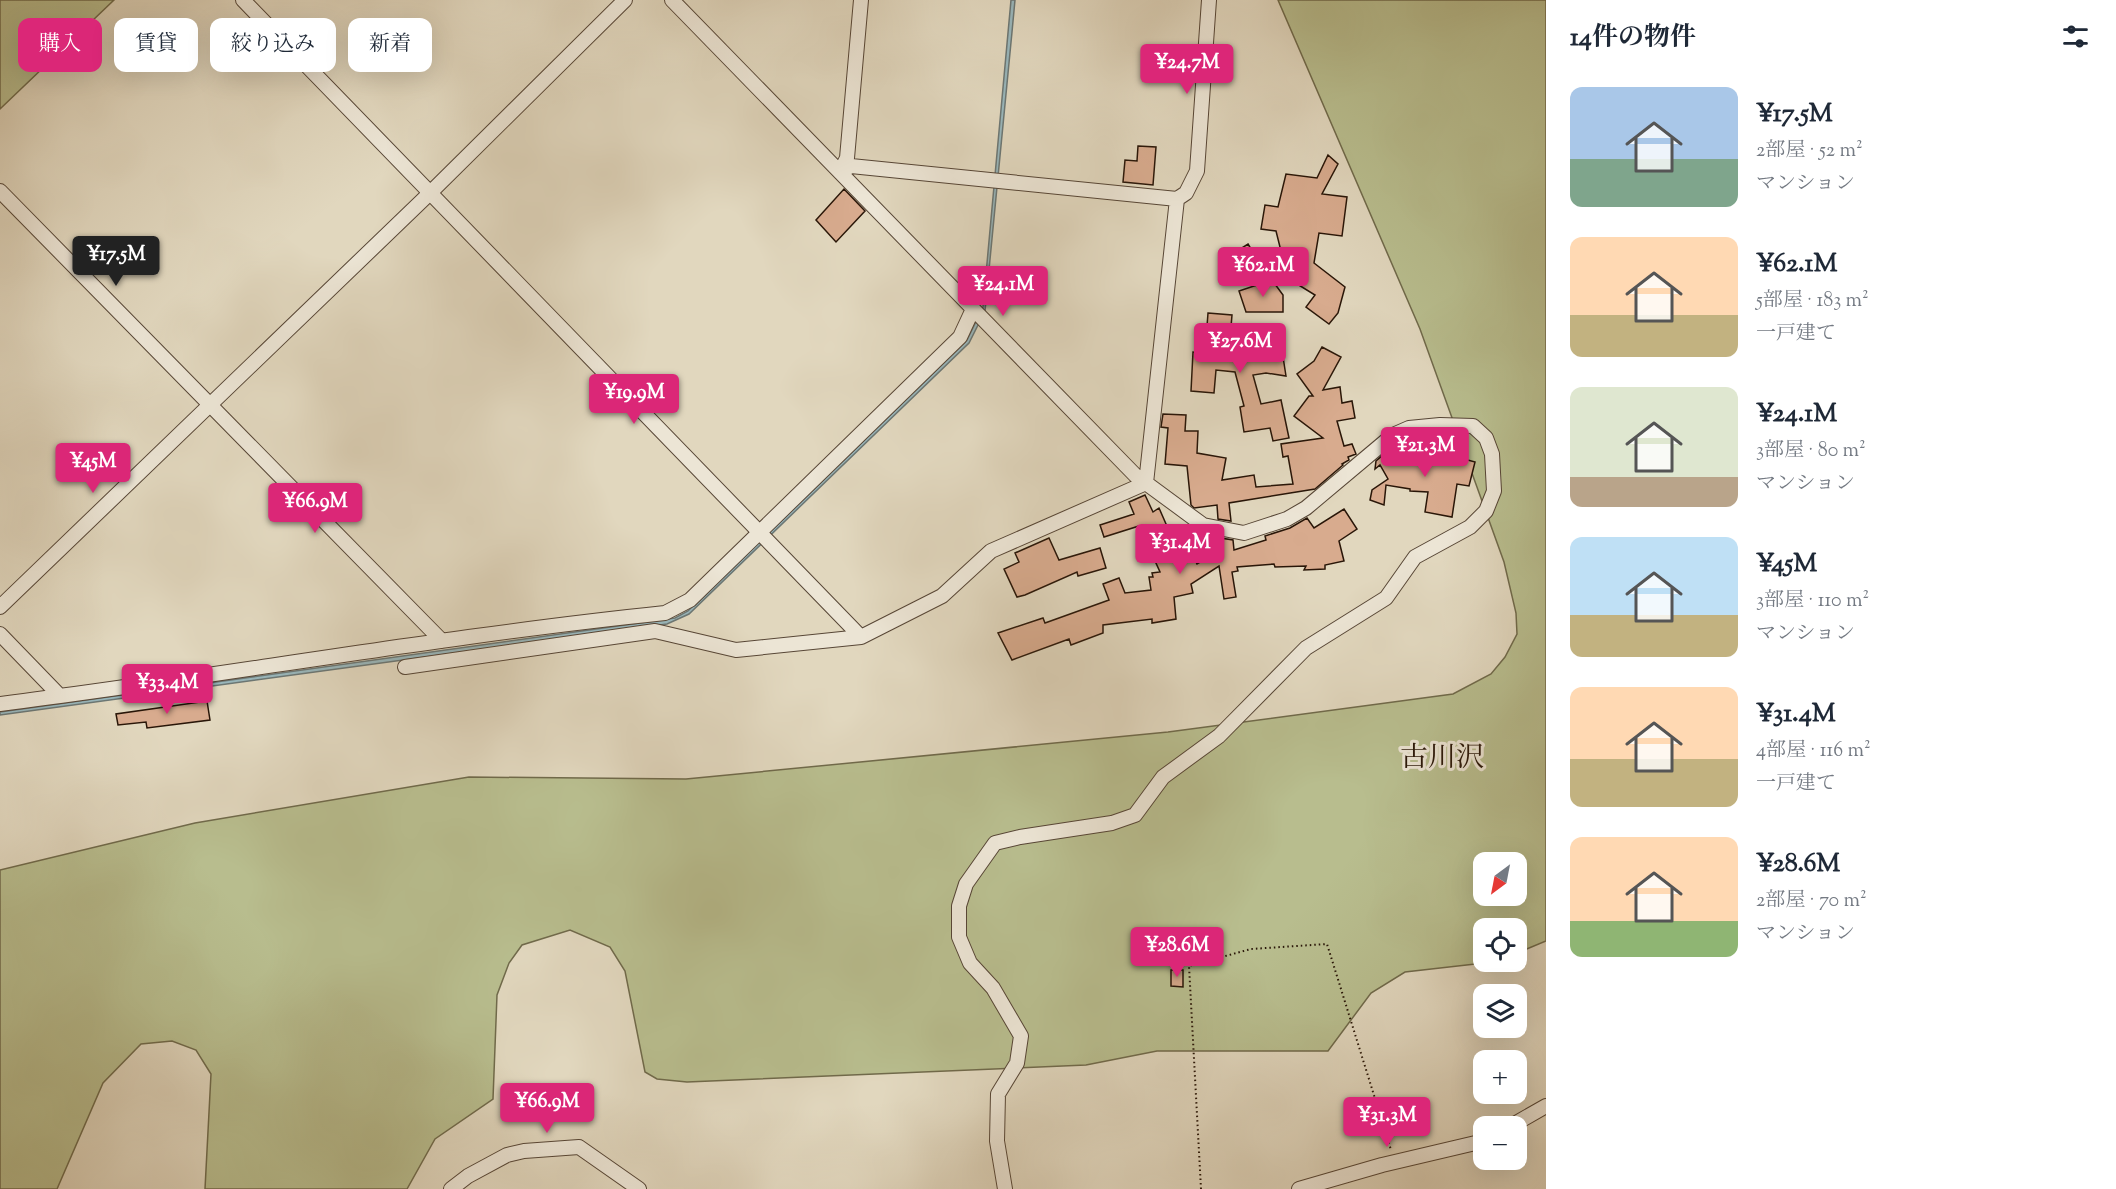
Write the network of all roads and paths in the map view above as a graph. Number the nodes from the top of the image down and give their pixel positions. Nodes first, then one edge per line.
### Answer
1 (243, 0) edge
2 (625, 0) edge
3 (672, 0) edge
4 (861, 0) edge
5 (1209, 0) edge
6 (840, 172) junction
7 (0, 191) edge
8 (430, 192) junction
9 (1177, 198) junction
10 (973, 309) junction
11 (210, 404) junction
12 (1146, 483) junction
13 (760, 532) junction
14 (0, 607) edge
15 (0, 634) edge
16 (861, 637) junction
17 (442, 641) junction
18 (405, 667) dead end
19 (60, 696) junction
20 (0, 704) edge
21 (1546, 1106) edge
22 (1527, 1117) edge
23 (1473, 1144) edge
24 (1395, 1162) junction
25 (451, 1189) edge
26 (639, 1189) edge
27 (1005, 1189) edge
28 (1201, 1189) edge
29 (1299, 1189) edge

1 - 8 street
2 - 8 street
3 - 6 street
4 - 6 street
5 - 9 street
6 - 9 street
6 - 10 street
7 - 11 street
8 - 11 street
8 - 13 street
9 - 12 street
10 - 12 street
10 - 13 street
11 - 14 street
11 - 17 street
12 - 16 street
12 - 27 street
13 - 16 street
13 - 17 street
15 - 19 street
16 - 18 street
17 - 19 street
19 - 20 street
21 - 22 street
23 - 24 street
24 - 28 path
24 - 29 street
25 - 26 street

